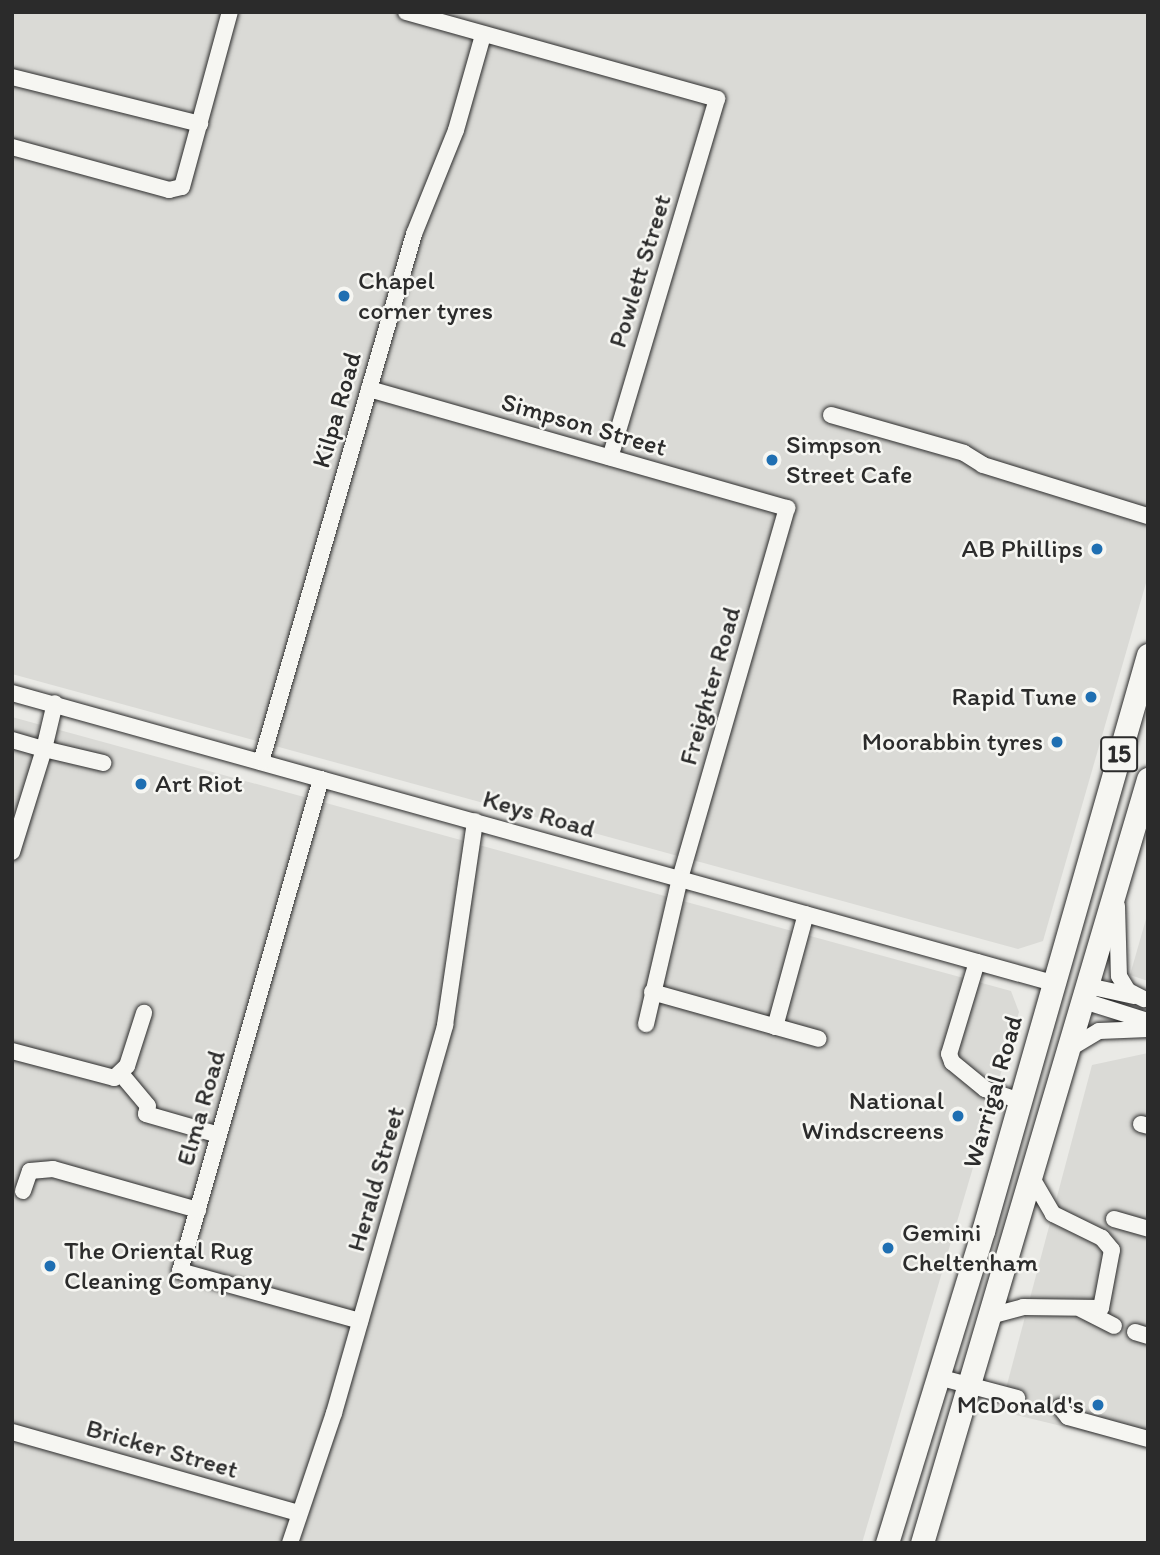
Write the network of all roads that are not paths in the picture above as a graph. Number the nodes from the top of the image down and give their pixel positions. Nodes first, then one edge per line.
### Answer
1 (230, 12) edge
2 (406, 12) edge
3 (483, 35) junction
4 (12, 77) edge
5 (200, 124) junction
6 (12, 147) edge
7 (369, 389) junction
8 (831, 415) dead end
9 (610, 457) junction
10 (787, 508) joint
11 (1148, 516) edge
12 (1148, 655) edge
13 (12, 693) edge
14 (55, 703) junction
15 (12, 740) edge
16 (44, 748) junction
17 (261, 762) junction
18 (103, 763) dead end
19 (321, 779) junction
20 (1148, 779) edge
21 (475, 821) junction
22 (12, 852) edge
23 (680, 878) junction
24 (1117, 886) junction
25 (806, 914) junction
26 (977, 962) junction
27 (1053, 983) junction
28 (652, 992) junction
29 (1086, 993) junction
30 (1146, 1000) edge
31 (144, 1013) dead end
32 (1148, 1021) edge
33 (646, 1024) dead end
34 (775, 1027) junction
35 (1148, 1029) edge
36 (819, 1039) dead end
37 (1069, 1049) junction
38 (12, 1051) edge
39 (122, 1076) junction
40 (1020, 1101) junction
41 (219, 1135) junction
42 (1032, 1178) junction
43 (23, 1191) dead end
44 (198, 1210) junction
45 (1114, 1219) dead end
46 (1148, 1228) edge
47 (1081, 1309) junction
48 (990, 1316) junction
49 (360, 1321) junction
50 (1114, 1326) dead end
51 (938, 1377) junction
52 (968, 1385) junction
53 (1017, 1398) dead end
54 (1060, 1407) dead end
55 (12, 1432) edge
56 (1148, 1439) edge
57 (298, 1513) junction
58 (289, 1543) edge
59 (887, 1543) edge
60 (922, 1543) edge

1 - 5 street
2 - 3 street
3 - 7 street, Kilpa Road
3 - 9 street, Powlett Street
4 - 5 street
5 - 6 street
7 - 9 street, Simpson Street
7 - 17 street, Kilpa Road
8 - 11 street
9 - 10 street, Simpson Street
10 - 23 street, Freighter Road
12 - 27 highway, Warrigal Road / 15
13 - 14 street, Keys Road
14 - 16 street
14 - 17 street, Keys Road
15 - 16 street
16 - 18 street
16 - 22 street
17 - 19 street, Keys Road
19 - 21 street, Keys Road
19 - 41 street, Elma Road
20 - 24 highway, 15
21 - 23 street, Keys Road
21 - 49 street, Herald Street
23 - 25 street, Keys Road
23 - 28 street, Freighter Road
24 - 29 highway, 15
24 - 30 street
25 - 26 street, Keys Road
25 - 34 street
26 - 27 street, Keys Road
26 - 40 street
27 - 29 highway
27 - 40 highway, Warrigal Road / 15
28 - 33 street, Freighter Road
28 - 34 street
29 - 30 street
29 - 32 street
29 - 37 highway, 15
31 - 39 street
34 - 36 street
35 - 37 street
37 - 42 highway, 15
38 - 39 street
39 - 41 street
40 - 51 highway, Warrigal Road / 15
41 - 44 street, Elma Road
42 - 47 street
42 - 48 highway, 15
43 - 44 street
44 - 49 street, Elma Road
45 - 46 street
47 - 48 street
47 - 50 street
48 - 52 highway, 15
49 - 57 street, Herald Street
51 - 52 street
51 - 59 highway, Warrigal Road / 15
52 - 53 street
52 - 60 highway, 15
54 - 56 street
55 - 57 street, Bricker Street
57 - 58 street, Herald Street

